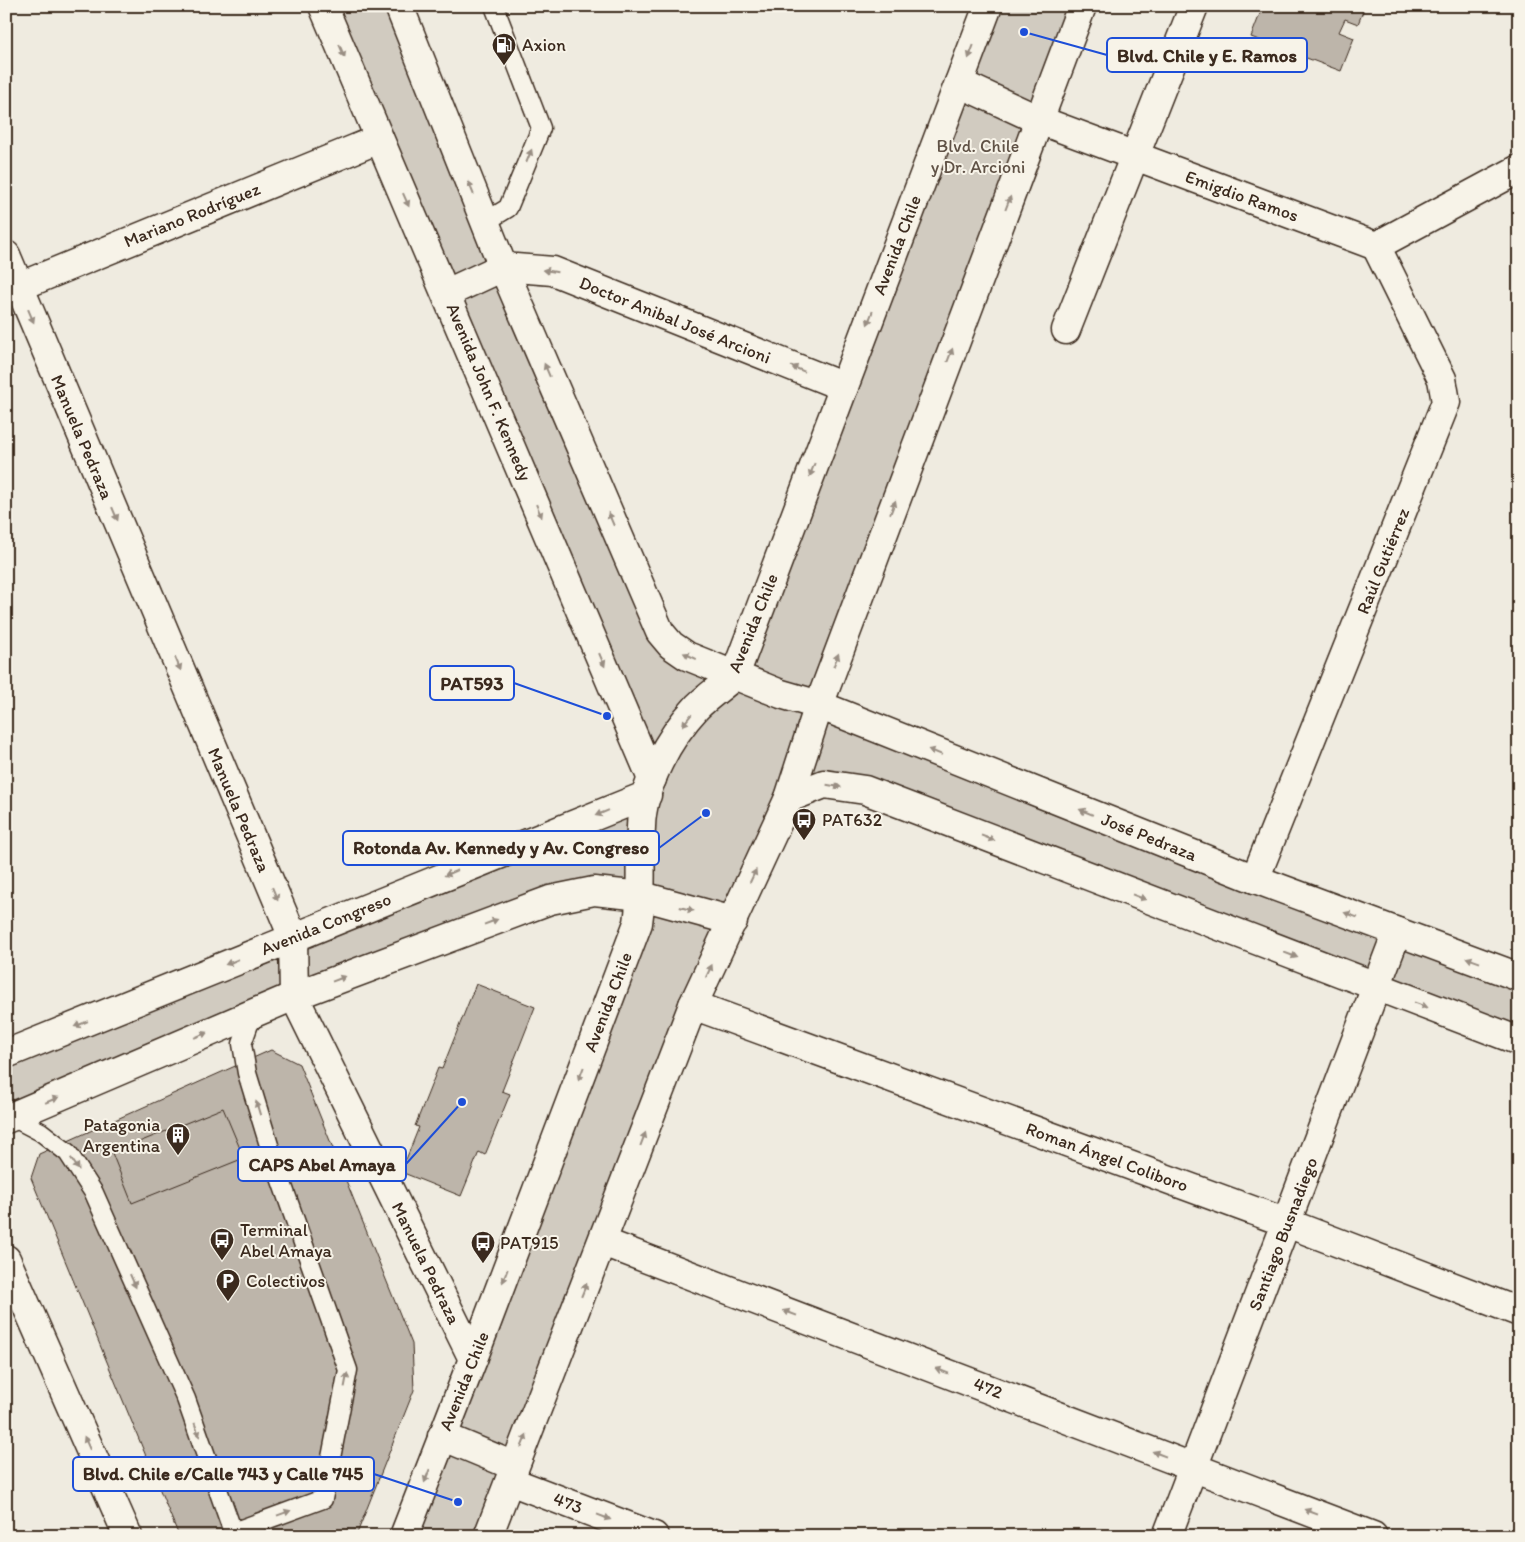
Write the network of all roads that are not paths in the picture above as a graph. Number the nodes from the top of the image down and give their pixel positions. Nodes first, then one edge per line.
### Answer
1 (323, 6) edge
2 (399, 6) edge
3 (494, 6) edge
4 (1082, 6) edge
5 (1194, 6) edge
6 (983, 9) edge
7 (959, 83) junction
8 (1039, 120) junction
9 (379, 139) junction
10 (1134, 156) junction
11 (1519, 169) edge
12 (485, 222) junction
13 (1376, 246) junction
14 (6, 255) edge
15 (503, 268) junction
16 (13, 289) edge
17 (447, 293) junction
18 (1066, 330) dead end
19 (844, 388) junction
20 (735, 675) junction
21 (819, 705) junction
22 (650, 787) junction
23 (789, 798) junction
24 (1256, 880) junction
25 (642, 896) junction
26 (733, 921) junction
27 (1397, 932) junction
28 (293, 937) junction
29 (1519, 977) edge
30 (1375, 988) junction
31 (294, 996) junction
32 (693, 1005) junction
33 (261, 1010) junction
34 (1519, 1042) edge
35 (6, 1054) edge
36 (6, 1119) edge
37 (1287, 1223) junction
38 (603, 1242) junction
39 (6, 1259) edge
40 (1519, 1312) edge
41 (473, 1359) junction
42 (442, 1436) junction
43 (1194, 1466) junction
44 (512, 1474) junction
45 (128, 1536) edge
46 (404, 1536) edge
47 (488, 1536) edge
48 (654, 1536) edge
49 (1167, 1536) edge
50 (1373, 1536) edge

1 -> 9 street, Avenida John F. Kennedy
12 -> 2 street
12 -> 3 lane
4 - 8 street
5 - 10 street
6 -> 7 street, Avenida Chile
7 - 8 street, Emigdio Ramos
7 -> 19 street, Avenida Chile
8 - 10 street, Emigdio Ramos
21 -> 8 street
9 - 16 street, Mariano Rodríguez
9 -> 17 street, Avenida John F. Kennedy
10 - 13 street, Emigdio Ramos
10 - 18 street
11 - 13 street
12 - 15 street
13 - 24 street, Raúl Gutiérrez
14 - 16 street, Manuela Pedraza
15 - 17 street
19 -> 15 street, Doctor Anibal José Arcioni
20 -> 15 street
16 -> 28 street, Manuela Pedraza
17 -> 22 street, Avenida John F. Kennedy
19 -> 20 street, Avenida Chile
20 - 21 street, José Pedraza
20 -> 22 street, Avenida Chile
21 - 23 street
24 -> 21 street, José Pedraza
22 - 25 street, Avenida Chile
22 -> 28 street, Avenida Congreso
26 -> 23 street
23 -> 30 street
27 -> 24 street, José Pedraza
25 -> 26 street
31 -> 25 street
25 -> 41 street, Avenida Chile
32 -> 26 street
29 -> 27 street, José Pedraza
27 - 30 street, Santiago Busnadiego
28 - 31 street, Manuela Pedraza
28 -> 35 street, Avenida Congreso
30 -> 34 street
30 - 37 street, Santiago Busnadiego
31 - 33 street
31 - 41 street, Manuela Pedraza
32 - 37 street, Roman Ángel Coliboro
38 -> 32 street
36 -> 33 street
36 -> 33 lane
37 - 40 street, Roman Ángel Coliboro
37 - 43 street, Santiago Busnadiego
43 -> 38 street, 472
44 -> 38 street
45 -> 39 street
41 - 42 street, Avenida Chile
42 - 44 street, 473
42 -> 46 street, Avenida Chile
43 - 49 street, Santiago Busnadiego
50 -> 43 street, 472
44 - 47 street
44 -> 48 street, 473

